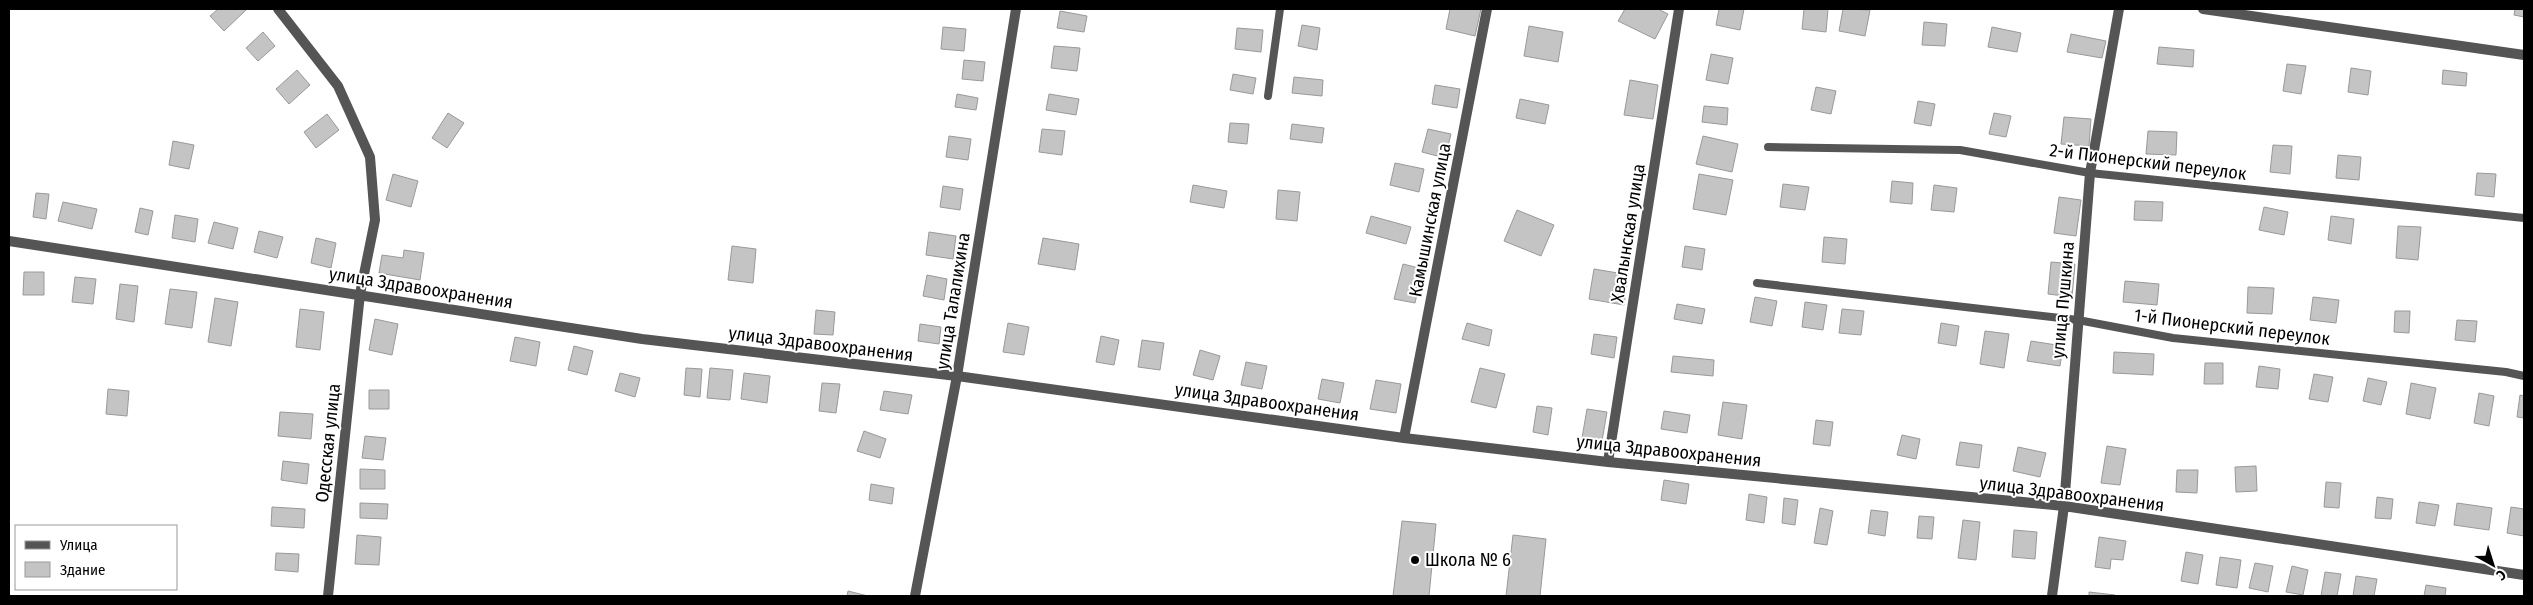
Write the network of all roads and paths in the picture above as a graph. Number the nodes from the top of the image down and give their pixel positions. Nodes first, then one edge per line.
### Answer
1 (278, 9) edge
2 (1016, 9) edge
3 (1280, 9) edge
4 (1487, 9) edge
5 (1679, 9) edge
6 (2119, 9) edge
7 (2203, 9) edge
8 (2524, 55) edge
9 (1268, 96) dead end
10 (1768, 147) dead end
11 (2090, 173) junction
12 (2524, 218) edge
13 (9, 241) edge
14 (1757, 283) dead end
15 (360, 294) junction
16 (2078, 320) junction
17 (957, 376) junction
18 (2524, 376) edge
19 (1404, 438) junction
20 (1608, 462) junction
21 (2064, 506) junction
22 (2524, 575) edge
23 (328, 596) edge
24 (915, 596) edge
25 (2052, 596) edge

1 - 15 street, Одесская улица
2 - 17 street, улица Талалихина
3 - 9 lane
4 - 19 street, Камышинская улица
5 - 20 street, Хвалынская улица
6 - 11 street, улица Пушкина
7 - 8 street
10 - 11 lane, 2-й Пионерский переулок
11 - 12 lane, 2-й Пионерский переулок
11 - 16 street, улица Пушкина
13 - 15 street, улица Здравоохранения
14 - 16 lane, 1-й Пионерский переулок
15 - 17 street, улица Здравоохранения
15 - 23 street, Одесская улица
16 - 18 lane, 1-й Пионерский переулок
16 - 21 street, улица Пушкина
17 - 19 street, улица Здравоохранения
17 - 24 street, улица Талалихина
19 - 20 street, улица Здравоохранения
20 - 21 street, улица Здравоохранения
21 - 22 street, улица Здравоохранения
21 - 25 street, улица Пушкина

